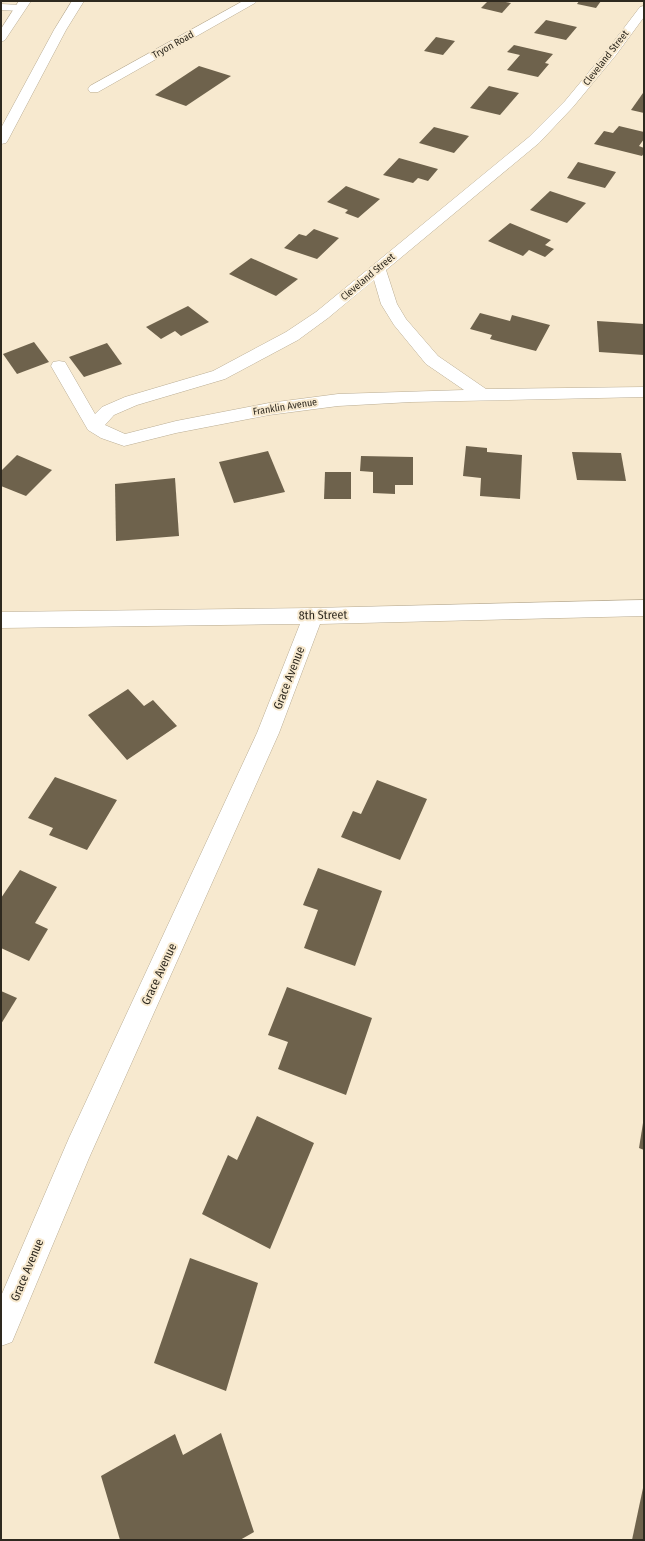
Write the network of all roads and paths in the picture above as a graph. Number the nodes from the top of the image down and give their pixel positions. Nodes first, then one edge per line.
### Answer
1 (78, 1) edge
2 (251, 1) edge
3 (22, 4) edge
4 (1, 7) edge
5 (644, 9) edge
6 (1, 38) edge
7 (94, 88) dead end
8 (1, 140) edge
9 (378, 269) junction
10 (59, 366) dead end
11 (644, 392) edge
12 (483, 395) junction
13 (94, 426) junction
14 (644, 608) edge
15 (313, 616) junction
16 (1, 620) edge
17 (1, 1331) edge

1 - 8 street
2 - 7 street, Tryon Road
3 - 4 street
3 - 6 street
5 - 9 street, Cleveland Street
9 - 12 street
9 - 13 street, Cleveland Street
10 - 13 street
11 - 12 street, Franklin Avenue
12 - 13 street, Franklin Avenue
14 - 15 street, 8th Street
15 - 16 street, 8th Street
15 - 17 street, Grace Avenue

